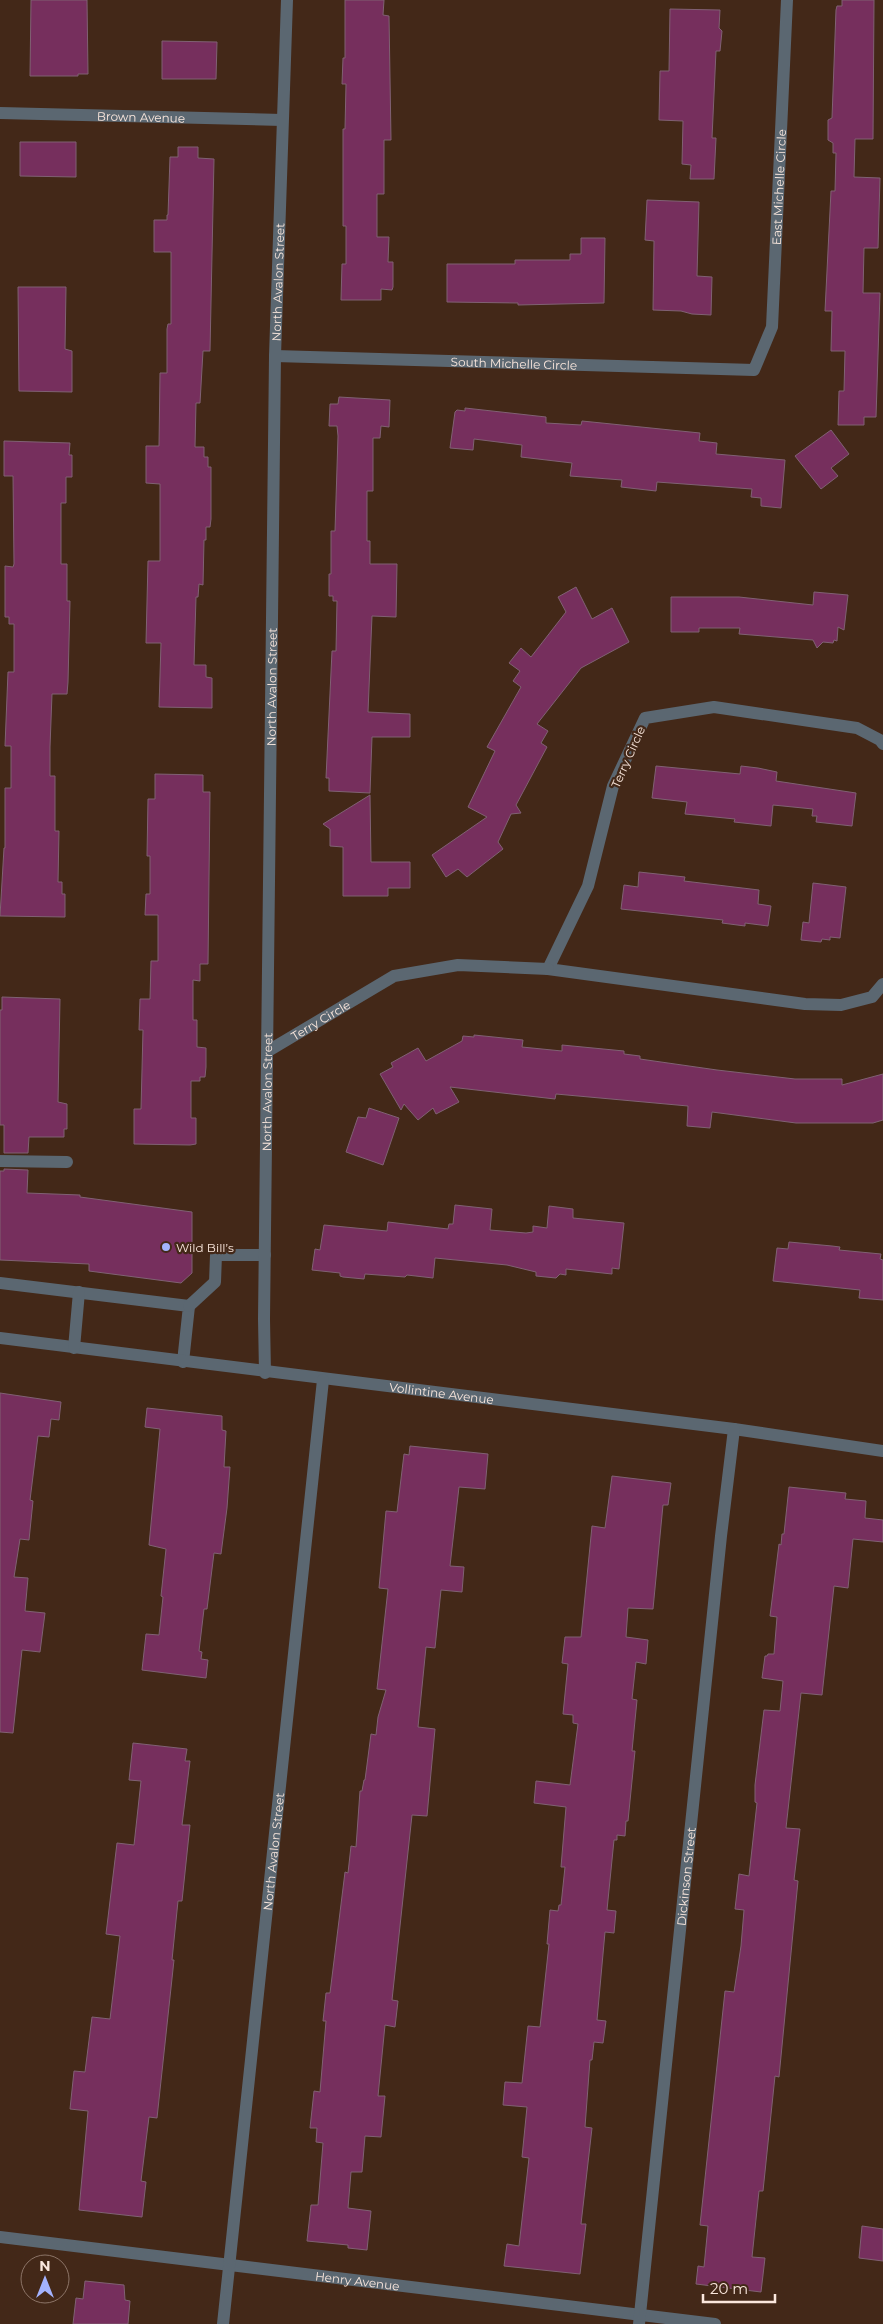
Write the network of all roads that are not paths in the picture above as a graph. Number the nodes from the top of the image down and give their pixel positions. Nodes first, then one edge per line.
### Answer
1 (287, 0) edge
2 (787, 0) edge
3 (0, 113) edge
4 (282, 120) junction
5 (275, 356) junction
6 (754, 370) joint
7 (883, 744) edge
8 (548, 969) junction
9 (883, 984) edge
10 (268, 1051) junction
11 (0, 1161) edge
12 (67, 1162) dead end
13 (265, 1255) junction
14 (0, 1283) edge
15 (79, 1292) junction
16 (189, 1306) junction
17 (0, 1338) edge
18 (74, 1348) junction
19 (183, 1362) junction
20 (265, 1373) junction
21 (323, 1380) junction
22 (734, 1429) junction
23 (883, 1450) edge
24 (0, 2237) edge
25 (230, 2266) junction
26 (640, 2319) edge
27 (223, 2324) edge
28 (715, 2324) edge

1 - 4 street, North Avalon Street
2 - 6 street, East Michelle Circle
3 - 4 street, Brown Avenue
4 - 5 street, North Avalon Street
5 - 6 street, South Michelle Circle
5 - 10 street, North Avalon Street
7 - 8 street, Terry Circle
8 - 9 street, Terry Circle
8 - 10 street, Terry Circle
10 - 13 street, North Avalon Street
11 - 12 street
13 - 16 street
13 - 20 street, North Avalon Street
14 - 15 street
15 - 16 street
15 - 18 street
16 - 19 street
17 - 18 street, Vollintine Avenue
18 - 19 street, Vollintine Avenue
19 - 20 street, Vollintine Avenue
20 - 21 street, Vollintine Avenue
21 - 22 street, Vollintine Avenue
21 - 25 street, North Avalon Street
22 - 23 street, Vollintine Avenue
22 - 26 street, Dickinson Street
24 - 25 street, Henry Avenue
25 - 26 street, Henry Avenue
25 - 27 street, North Avalon Street
26 - 28 street, Henry Avenue

